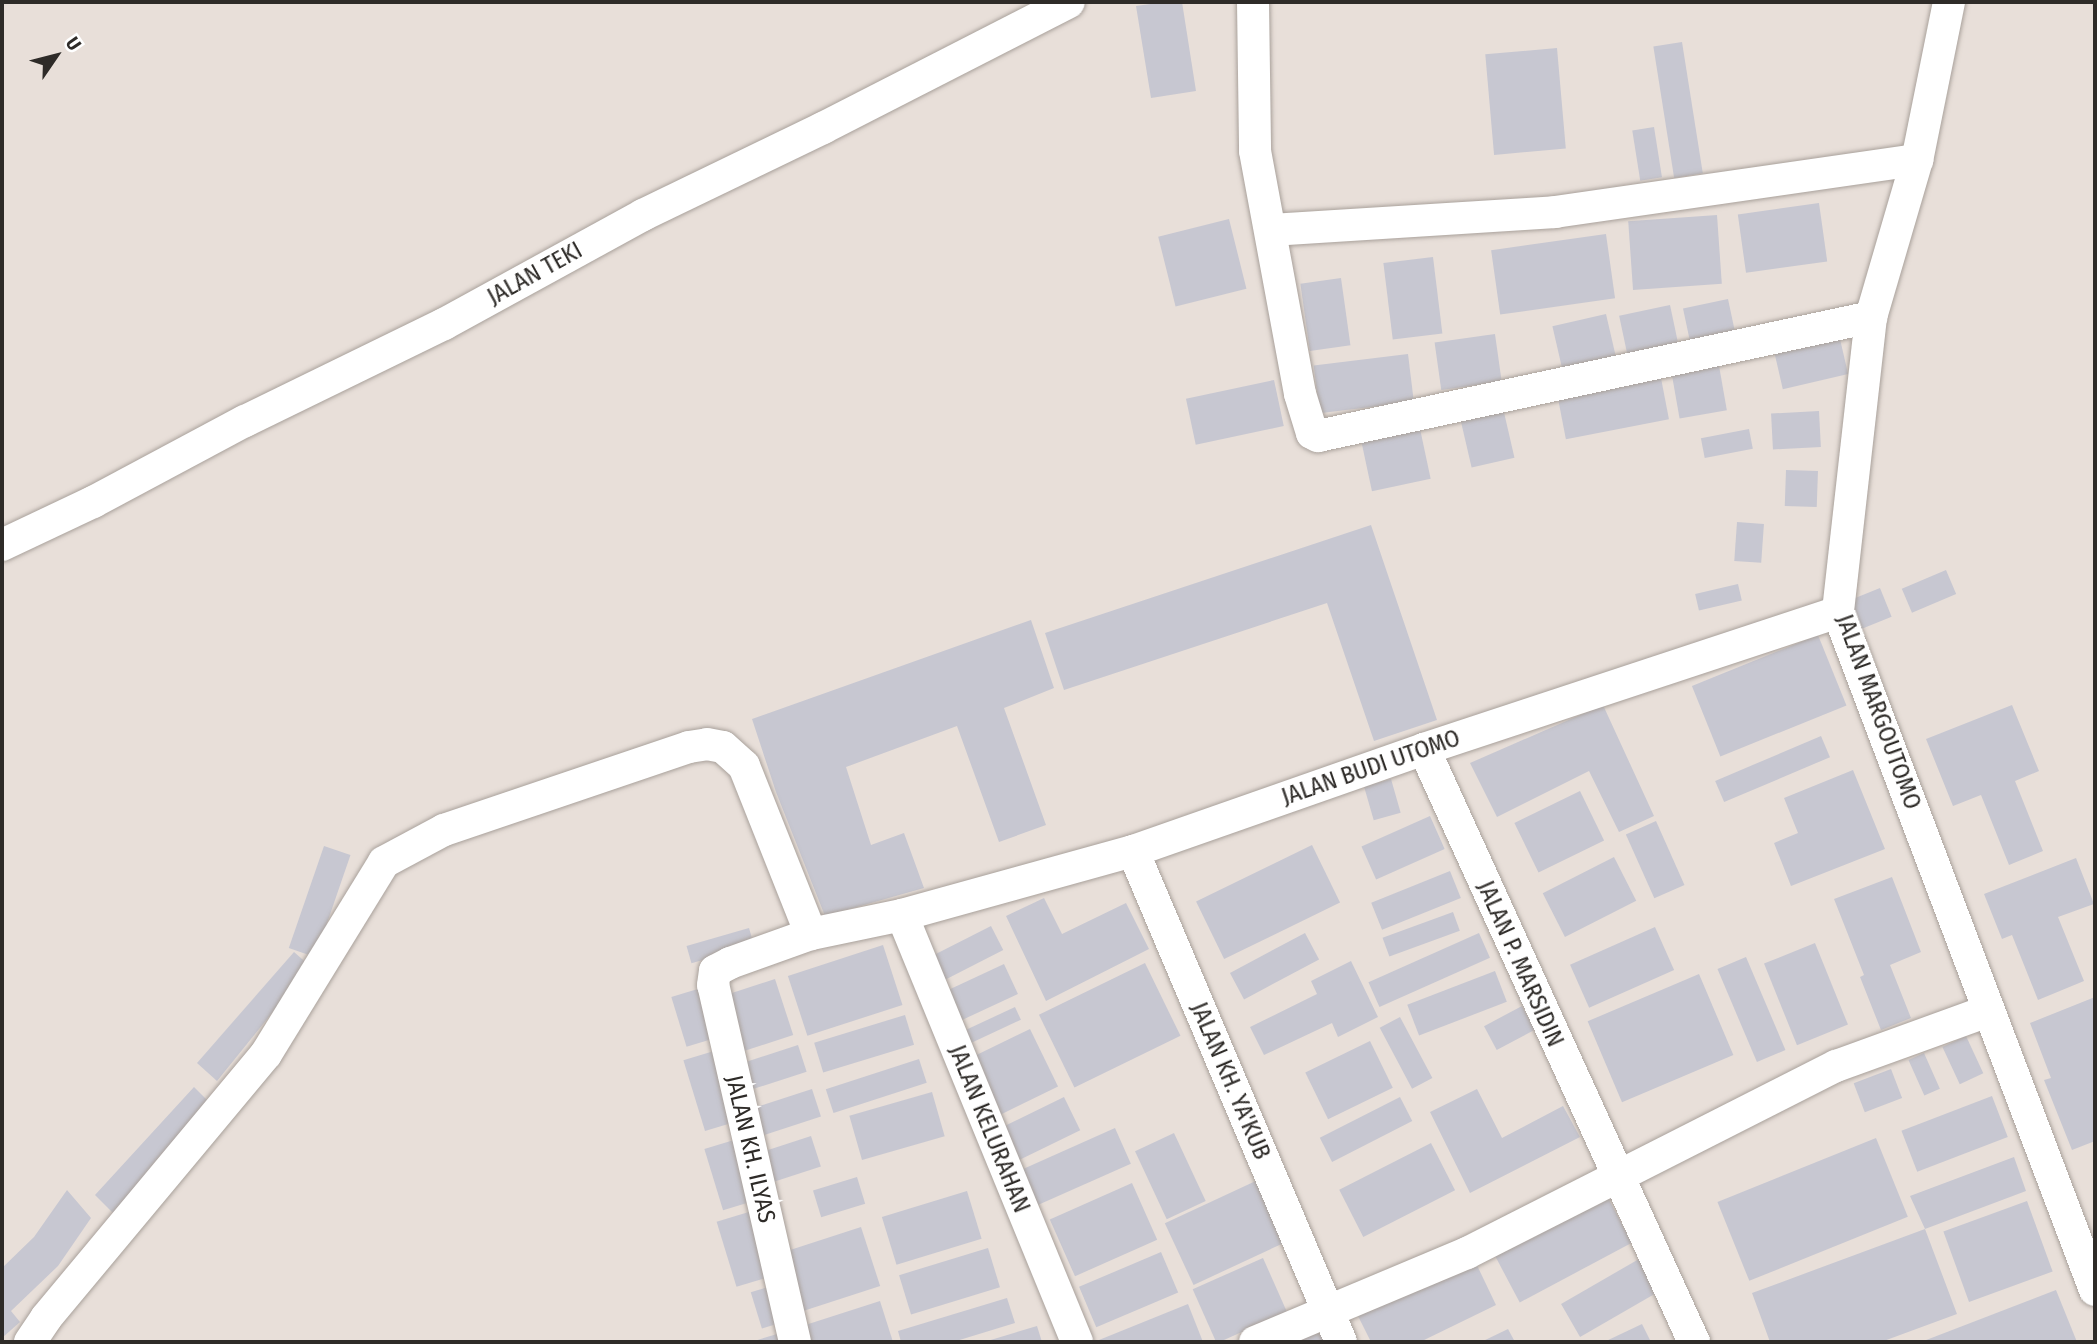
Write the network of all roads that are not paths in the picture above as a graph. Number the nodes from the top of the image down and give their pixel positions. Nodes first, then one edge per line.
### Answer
1 (1069, 2) edge
2 (1253, 2) edge
3 (1949, 2) edge
4 (1917, 160) junction
5 (1271, 230) junction
6 (1871, 317) junction
7 (2, 545) edge
8 (1838, 612) junction
9 (1424, 749) junction
10 (1133, 851) junction
11 (902, 915) junction
12 (811, 934) junction
13 (730, 963) joint
14 (1988, 1011) junction
15 (1618, 1178) junction
16 (2095, 1290) edge
17 (1328, 1311) junction
18 (30, 1342) edge
19 (795, 1342) edge
20 (1077, 1342) edge
21 (1255, 1342) edge
22 (1341, 1342) edge
23 (1694, 1342) edge

1 - 7 street, JALAN TEKI
2 - 5 street
3 - 4 street, JALAN MARGOUTOMO
4 - 5 street
4 - 6 street, JALAN MARGOUTOMO
5 - 6 street
6 - 8 street, JALAN MARGOUTOMO
8 - 9 street, JALAN BUDI UTOMO
8 - 14 street, JALAN MARGOUTOMO
9 - 10 street, JALAN BUDI UTOMO
9 - 15 street, JALAN P. MARSIDIN
10 - 11 street, JALAN BUDI UTOMO
10 - 17 street, JALAN KH. YA'KUB
11 - 12 street, JALAN BUDI UTOMO
11 - 20 street, JALAN KELURAHAN
12 - 13 street, JALAN BUDI UTOMO
12 - 18 street
13 - 19 street, JALAN KH. ILYAS
14 - 15 street
14 - 16 street, JALAN MARGOUTOMO
15 - 17 street
15 - 23 street, JALAN P. MARSIDIN
17 - 21 street
17 - 22 street, JALAN KH. YA'KUB

